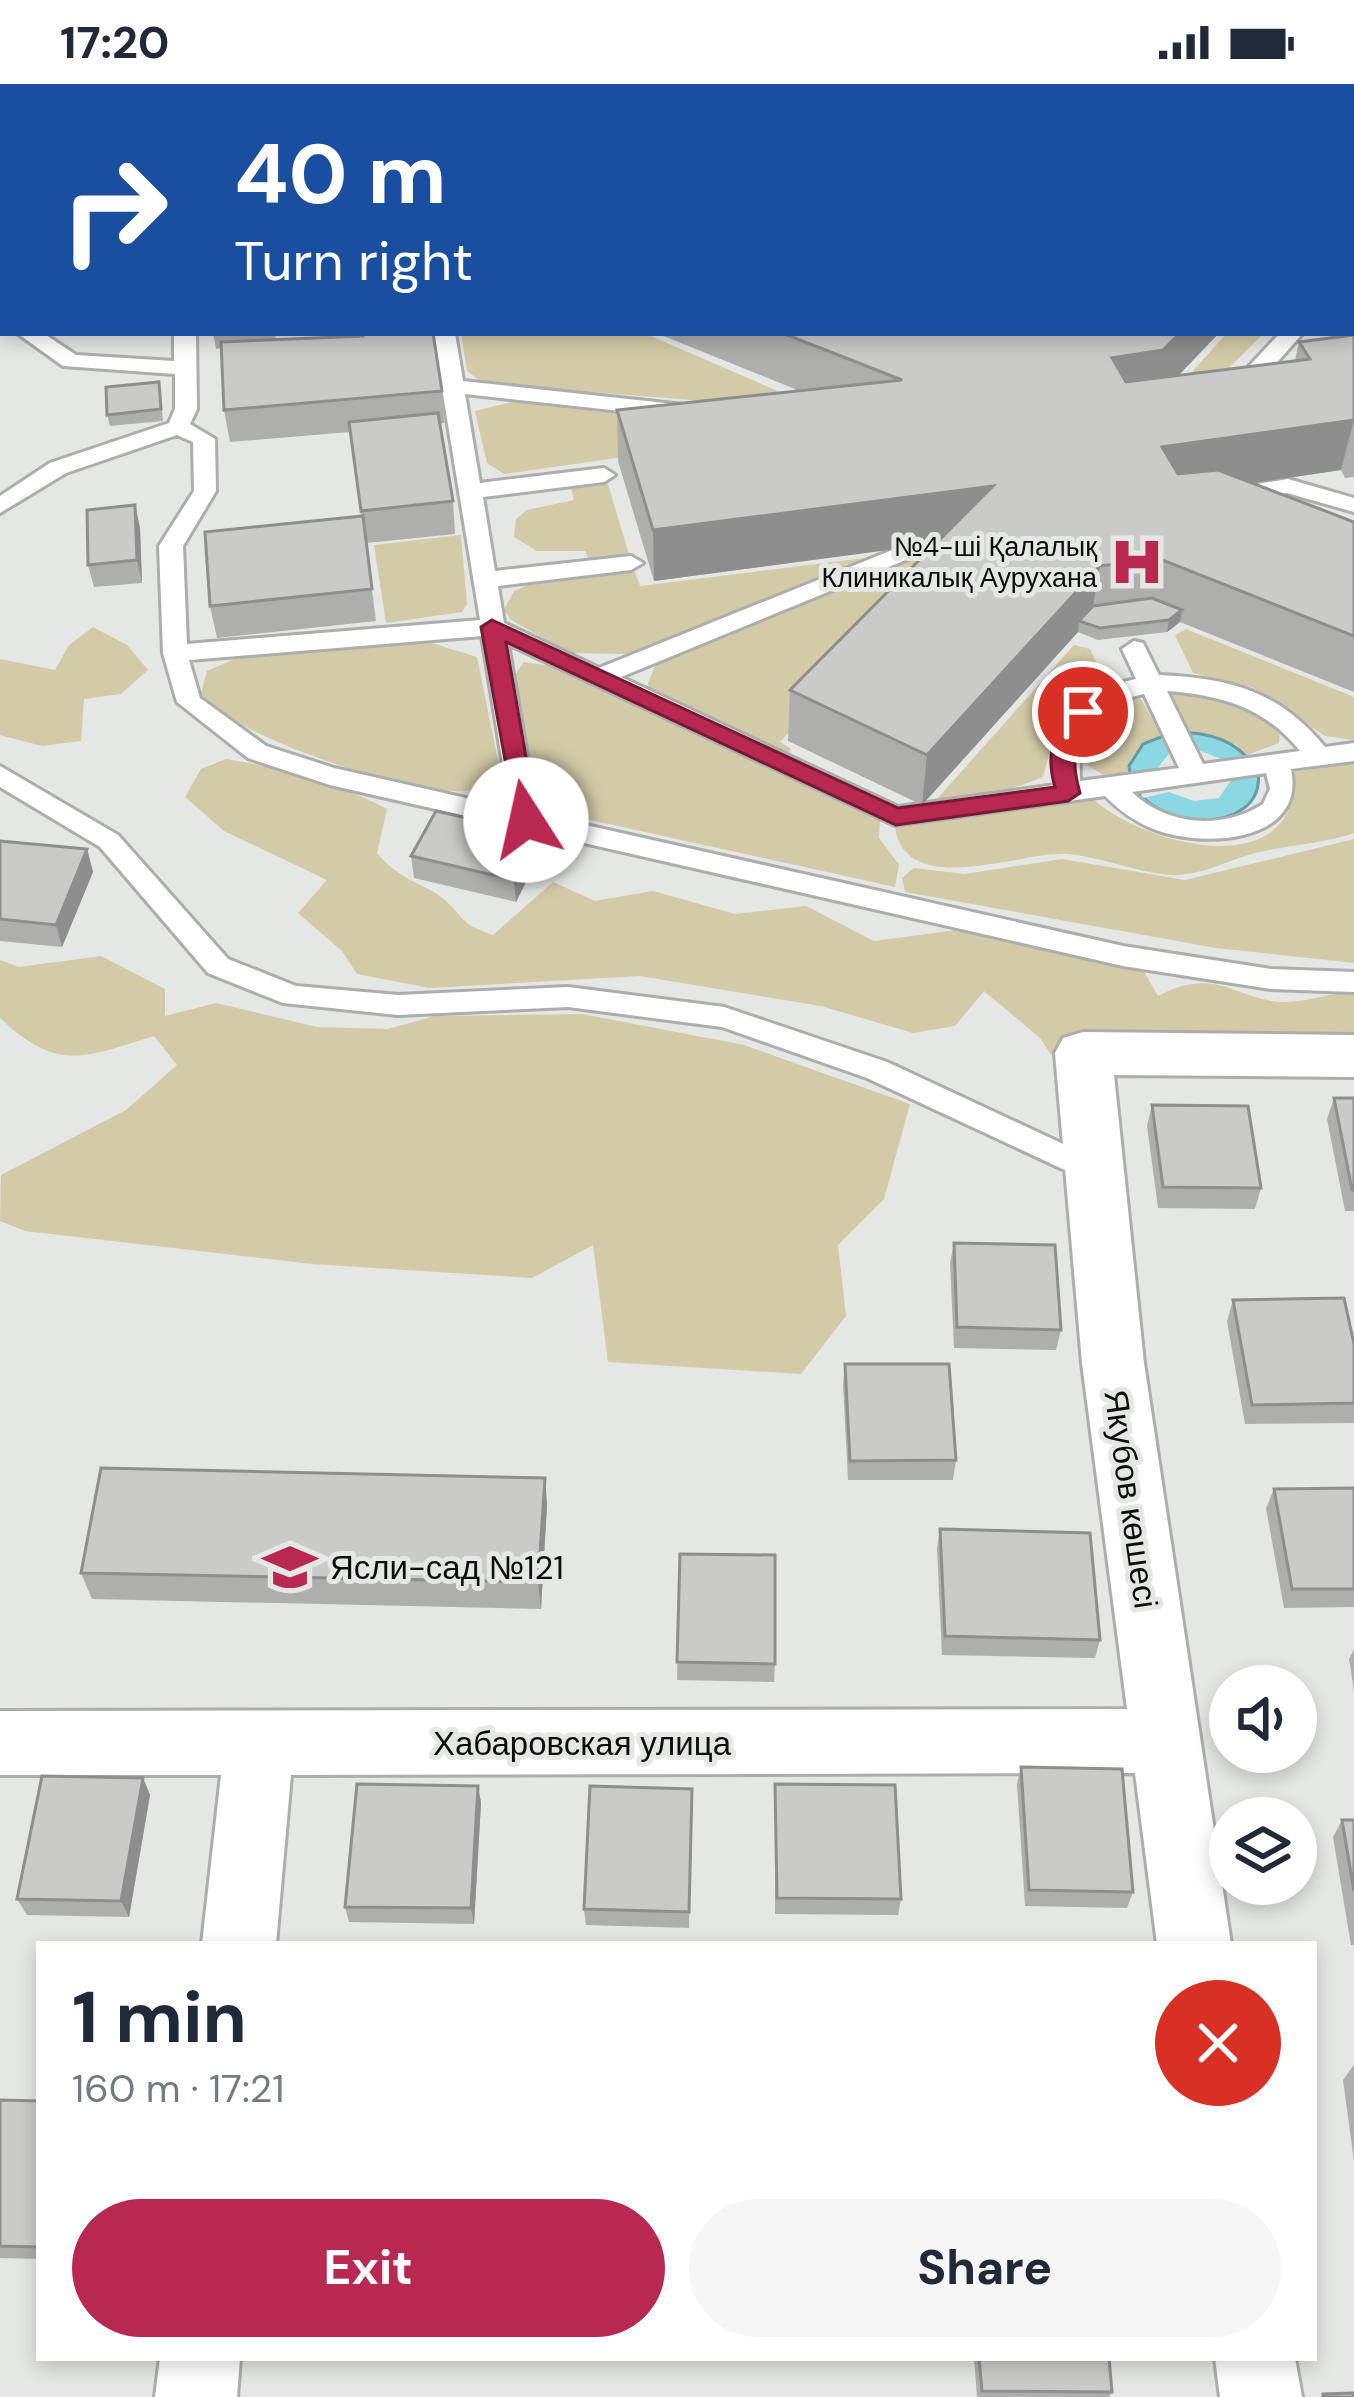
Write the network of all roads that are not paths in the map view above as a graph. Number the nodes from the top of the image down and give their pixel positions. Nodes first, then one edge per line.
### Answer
1 (33, 336) edge
2 (185, 336) edge
3 (444, 336) edge
4 (1289, 336) edge
5 (185, 368) junction
6 (452, 386) junction
7 (1204, 390) edge
8 (701, 412) edge
9 (178, 427) junction
10 (604, 475) dead end
11 (470, 491) junction
12 (1201, 499) edge
13 (0, 506) edge
14 (1354, 506) edge
15 (922, 545) edge
16 (631, 563) dead end
17 (484, 580) junction
18 (492, 627) junction
19 (1134, 649) dead end
20 (176, 653) junction
21 (599, 677) junction
22 (1150, 683) junction
23 (1354, 752) edge
24 (1319, 757) junction
25 (1266, 765) junction
26 (0, 776) edge
27 (1196, 776) junction
28 (1122, 786) junction
29 (1068, 793) junction
30 (526, 820) junction
31 (1354, 982) edge
32 (1354, 1056) edge
33 (1094, 1171) junction
34 (1164, 1741) junction
35 (0, 1743) edge
36 (259, 1743) junction
37 (239, 1941) edge
38 (1194, 1941) edge
39 (200, 2361) edge
40 (1256, 2361) edge
41 (196, 2397) edge
42 (1261, 2397) edge

1 - 5 lane
2 - 5 lane
3 - 6 lane
4 - 7 lane
5 - 9 lane
6 - 8 lane
6 - 11 lane
9 - 13 lane
9 - 20 lane
10 - 11 lane
11 - 17 lane
12 - 14 lane
15 - 21 lane
16 - 17 lane
17 - 18 lane
18 - 20 lane
18 - 21 lane
18 - 30 lane
19 - 22 lane
20 - 30 lane
21 - 29 lane
22 - 24 lane
22 - 27 lane
22 - 29 lane
23 - 24 lane
24 - 25 lane
25 - 27 lane
25 - 28 lane
26 - 33 lane
27 - 28 lane
28 - 29 lane
30 - 31 lane
32 - 33 street, Якубов көшесі
33 - 34 street, Якубов көшесі
34 - 36 street, Хабаровская улица
34 - 38 street, Якубов көшесі
35 - 36 street, Хабаровская улица
36 - 37 street
39 - 41 street
40 - 42 street

